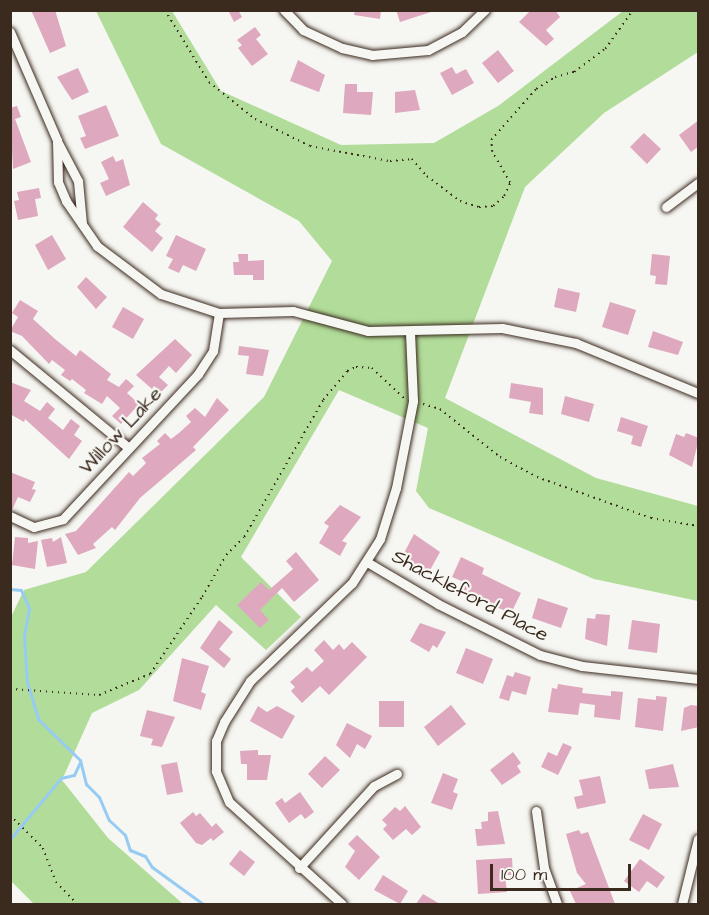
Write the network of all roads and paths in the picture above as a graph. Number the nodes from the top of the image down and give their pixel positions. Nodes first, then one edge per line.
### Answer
1 (165, 10) edge
2 (284, 10) edge
3 (485, 10) edge
4 (633, 10) edge
5 (10, 32) edge
6 (57, 140) junction
7 (699, 183) edge
8 (666, 207) dead end
9 (82, 226) junction
10 (219, 313) junction
11 (410, 331) junction
12 (10, 350) edge
13 (699, 393) edge
14 (413, 401) junction
15 (129, 448) junction
16 (10, 516) edge
17 (699, 526) edge
18 (367, 562) junction
19 (699, 679) edge
20 (10, 689) edge
21 (397, 774) dead end
22 (536, 811) dead end
23 (10, 815) edge
24 (699, 839) edge
25 (299, 868) junction
26 (77, 904) edge
27 (342, 904) edge
28 (557, 904) edge
29 (682, 904) edge

1 - 4 path
2 - 3 street
5 - 6 street
6 - 9 street
6 - 9 street
7 - 8 street
9 - 10 street
10 - 11 street
10 - 15 street, Willow Lake
11 - 13 street
11 - 14 street
12 - 15 street
14 - 17 path
14 - 18 street
14 - 20 path
15 - 16 street, Willow Lake
18 - 19 street, Shackleford Place
18 - 25 street
21 - 25 street
22 - 28 street
23 - 26 path
24 - 29 street
25 - 27 street

